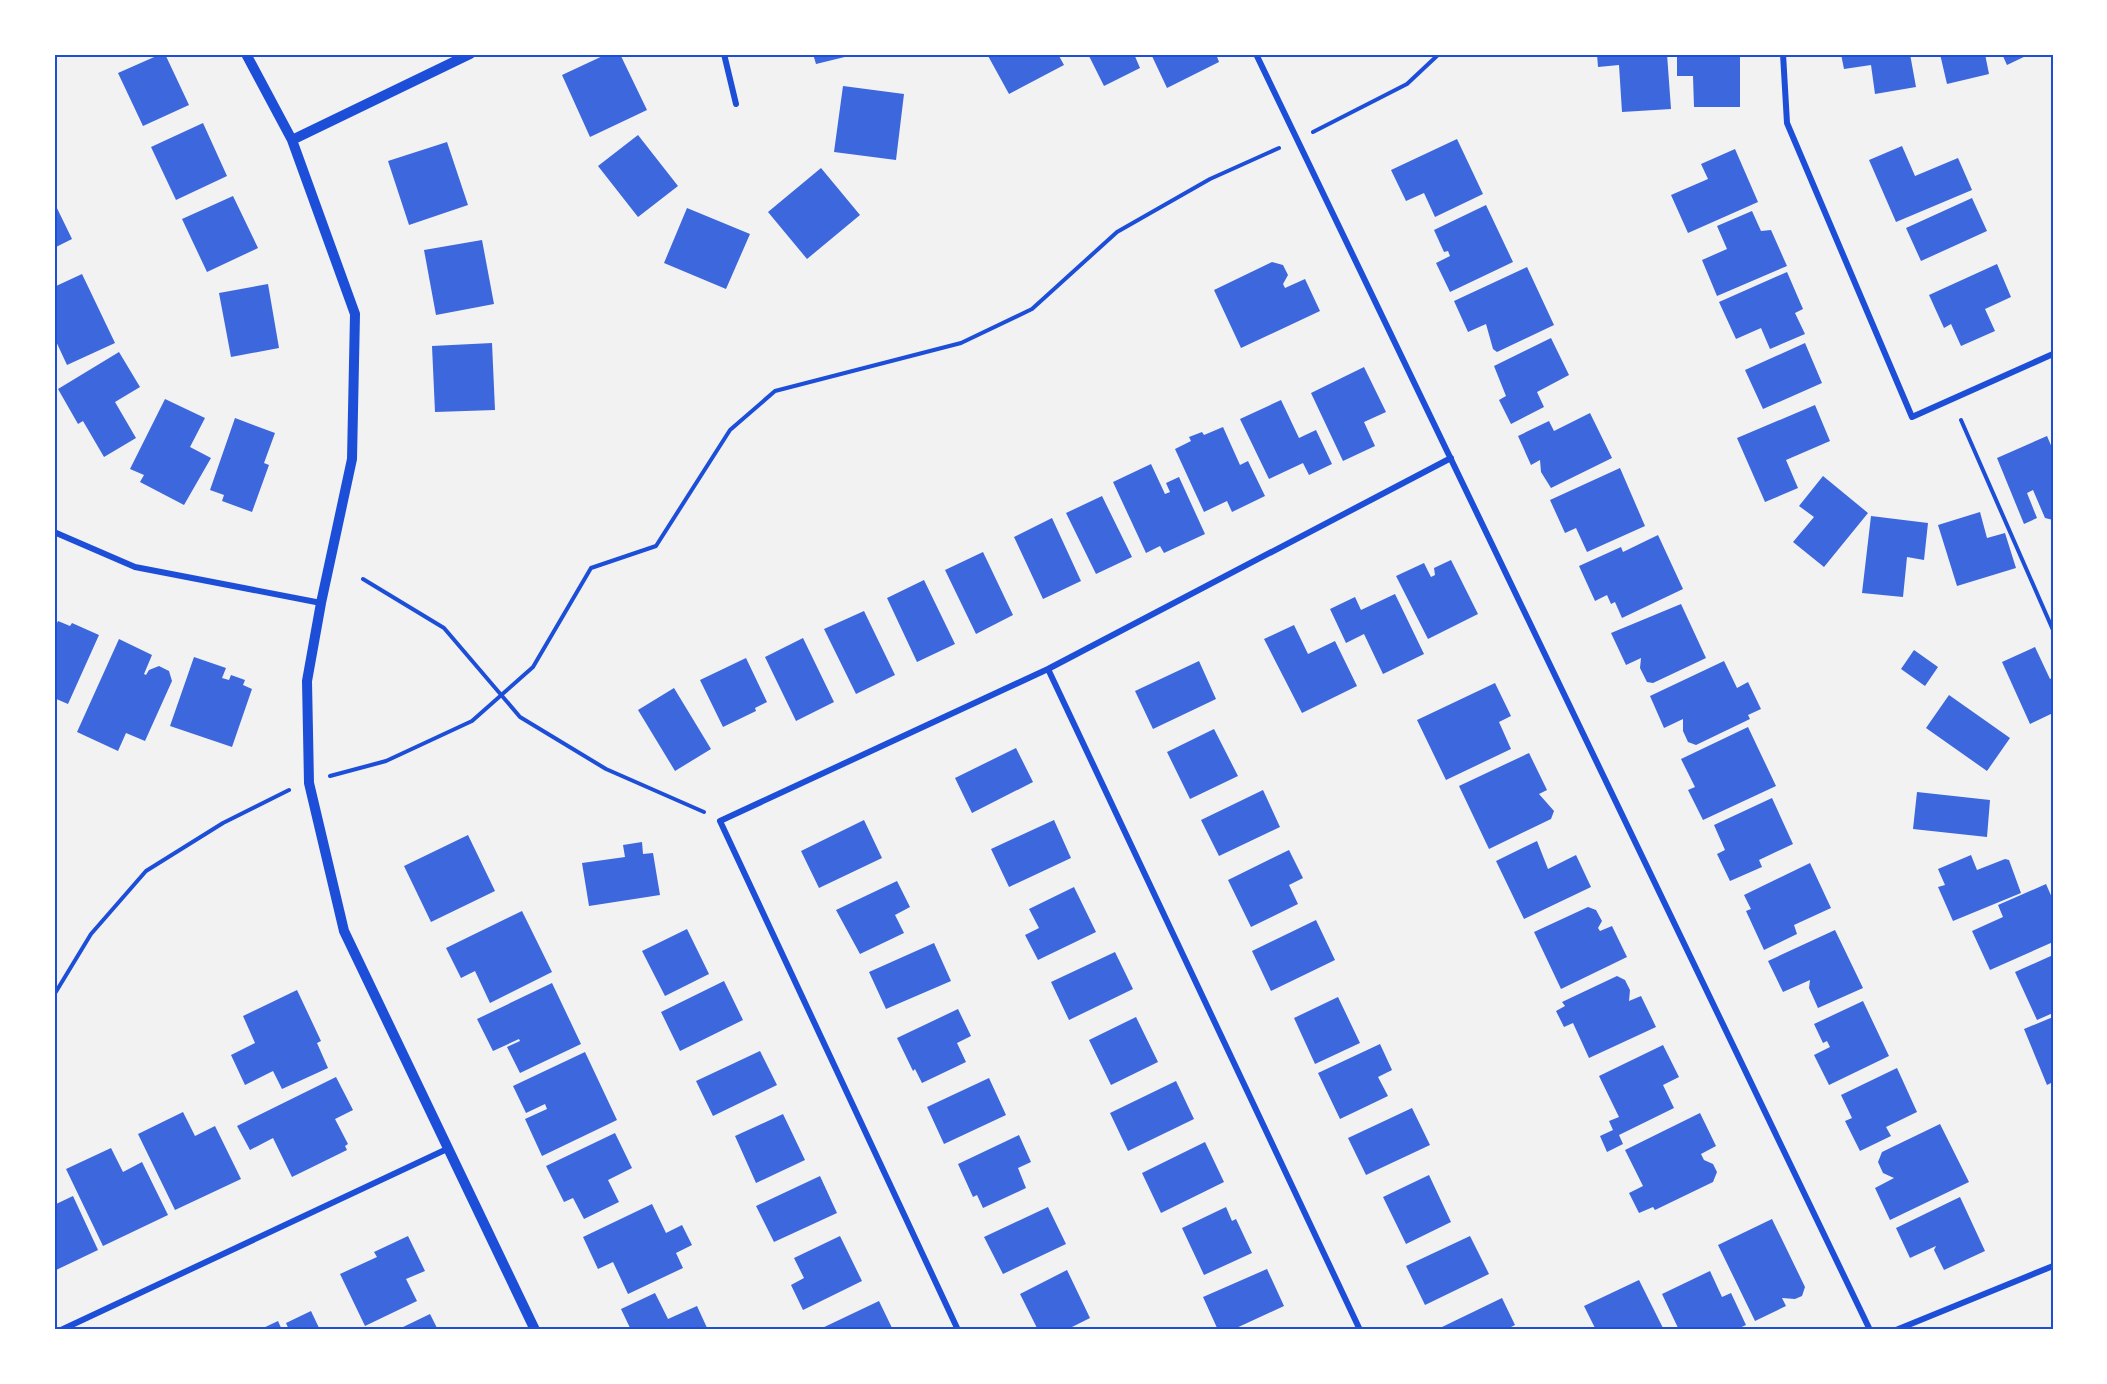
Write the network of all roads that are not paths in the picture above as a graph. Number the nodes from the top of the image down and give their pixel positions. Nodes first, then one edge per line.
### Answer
1 (246, 54) edge
2 (470, 54) edge
3 (724, 54) edge
4 (1257, 54) edge
5 (1783, 54) edge
6 (736, 104) dead end
7 (292, 140) junction
8 (2053, 354) edge
9 (1451, 458) junction
10 (54, 532) edge
11 (321, 603) junction
12 (1048, 669) junction
13 (447, 1149) junction
14 (2053, 1266) edge
15 (61, 1330) edge
16 (535, 1330) edge
17 (958, 1330) edge
18 (1360, 1330) edge
19 (1870, 1330) edge
20 (1896, 1330) edge

1 - 7 street
2 - 7 street
3 - 6 street
4 - 9 street
5 - 8 street
7 - 11 street
9 - 12 street
9 - 19 street
10 - 11 street
11 - 13 street
12 - 17 street
12 - 18 street
13 - 15 street
13 - 16 street
14 - 20 street

